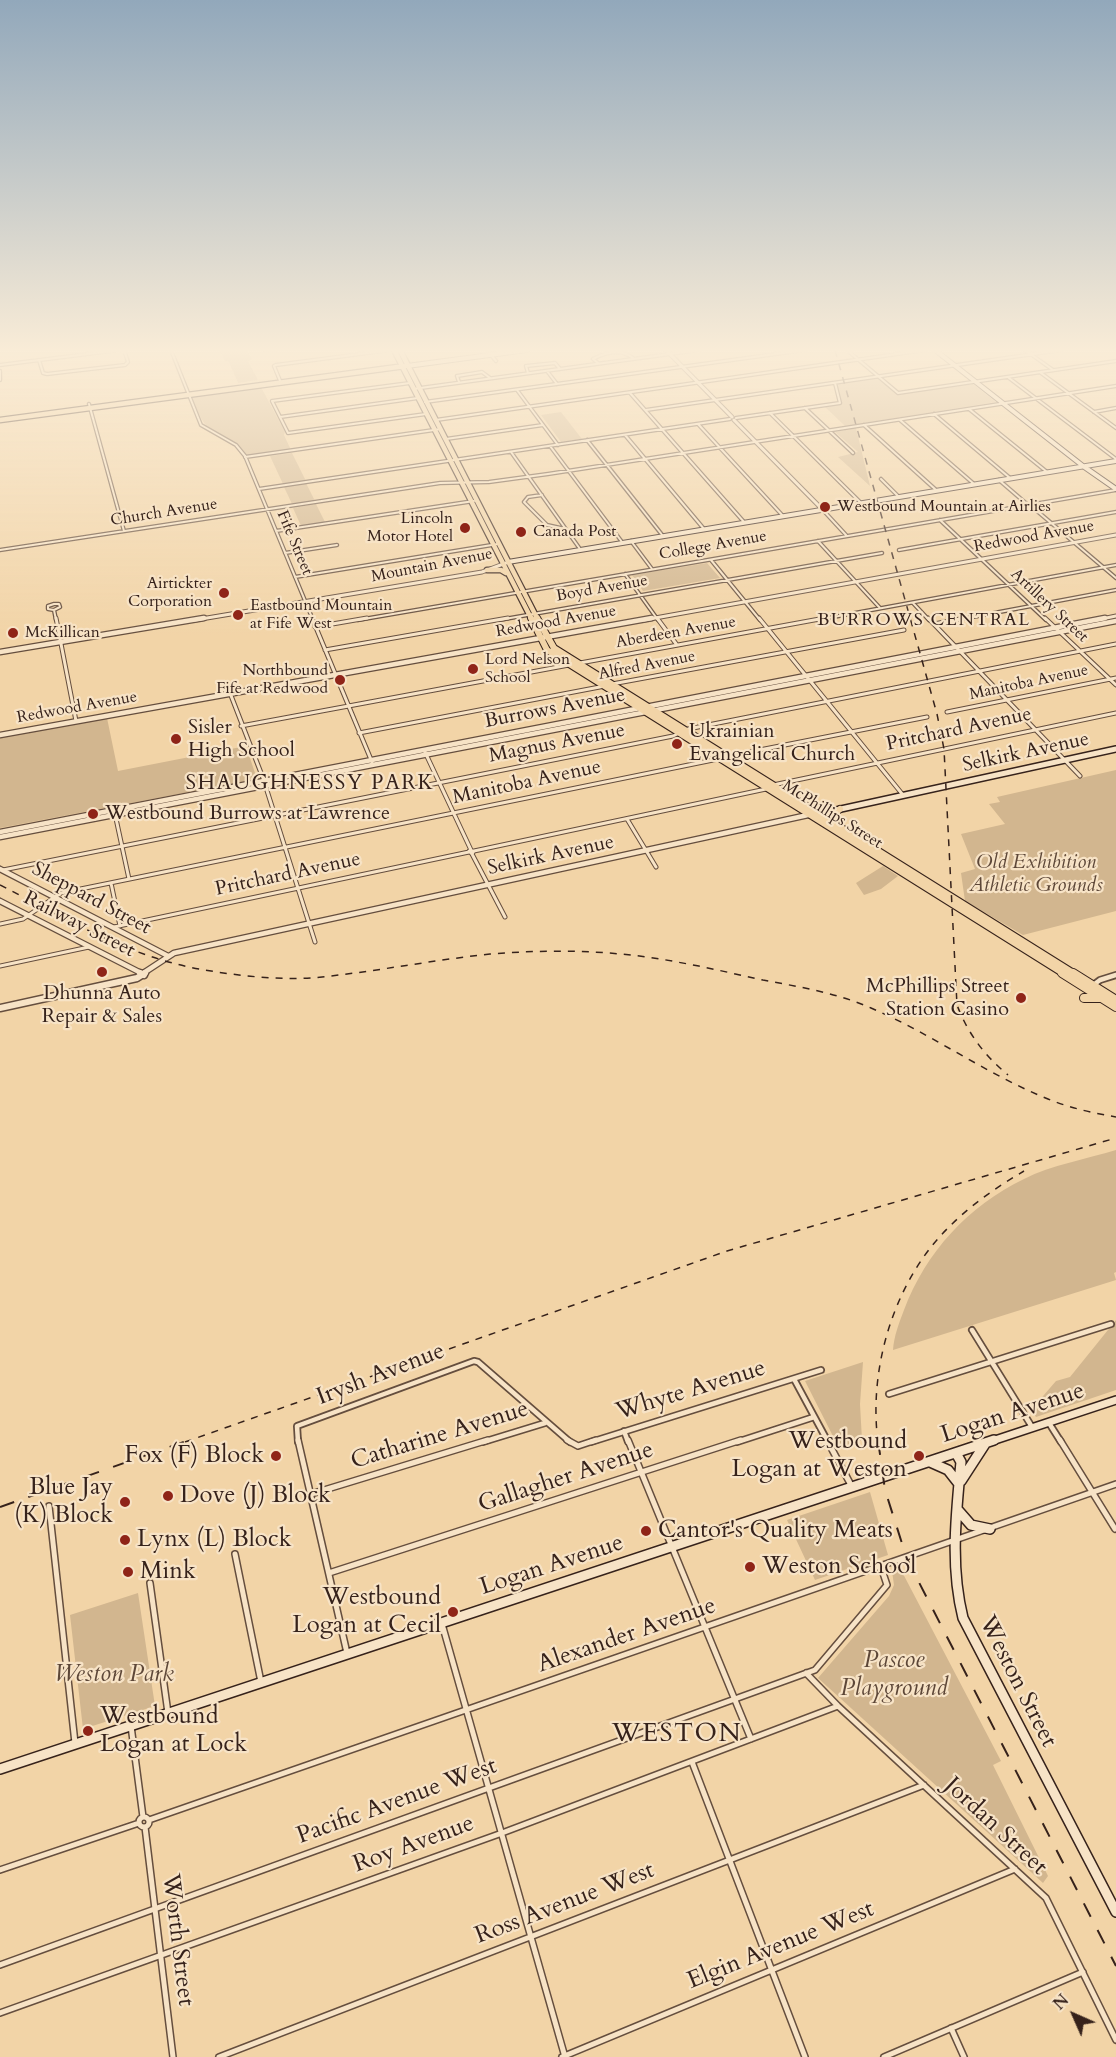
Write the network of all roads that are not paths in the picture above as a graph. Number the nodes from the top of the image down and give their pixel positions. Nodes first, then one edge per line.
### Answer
1 (101, 446) edge
2 (237, 446) edge
3 (322, 446) edge
4 (443, 446) edge
5 (448, 446) edge
6 (550, 446) joint
7 (592, 446) edge
8 (634, 446) edge
9 (676, 446) edge
10 (727, 446) edge
11 (761, 446) edge
12 (803, 446) edge
13 (846, 446) edge
14 (887, 446) edge
15 (930, 446) edge
16 (972, 446) edge
17 (1015, 446) edge
18 (1057, 446) edge
19 (1098, 446) edge
20 (720, 447) junction
21 (511, 451) junction
22 (682, 453) junction
23 (853, 453) dead end
24 (245, 457) junction
25 (645, 459) junction
26 (452, 460) junction
27 (1116, 460) edge
28 (607, 465) junction
29 (1083, 466) junction
30 (568, 471) junction
31 (1047, 472) junction
32 (529, 476) junction
33 (1010, 478) junction
34 (881, 479) dead end
35 (999, 480) junction
36 (460, 482) junction
37 (467, 483) junction
38 (974, 484) junction
39 (259, 489) junction
40 (936, 490) junction
41 (1116, 490) edge
42 (542, 495) junction
43 (899, 497) junction
44 (476, 500) junction
45 (470, 501) junction
46 (861, 503) junction
47 (1029, 505) junction
48 (822, 509) junction
49 (267, 510) junction
50 (1116, 512) edge
51 (783, 516) junction
52 (940, 520) junction
53 (744, 522) junction
54 (1051, 523) junction
55 (565, 529) junction
56 (704, 529) junction
57 (124, 531) junction
58 (276, 531) junction
59 (1116, 535) edge
60 (663, 536) junction
61 (846, 536) junction
62 (961, 539) junction
63 (632, 541) junction
64 (818, 541) junction
65 (622, 542) junction
66 (1074, 542) junction
67 (498, 544) junction
68 (337, 545) dead end
69 (492, 545) junction
70 (580, 549) junction
71 (0, 550) edge
72 (899, 550) dead end
73 (285, 553) junction
74 (882, 553) dead end
75 (710, 559) junction
76 (982, 559) junction
77 (836, 561) junction
78 (508, 562) junction
79 (502, 564) junction
80 (1116, 565) edge
81 (1103, 567) junction
82 (652, 569) junction
83 (487, 570) junction
84 (506, 573) junction
85 (625, 574) junction
86 (295, 577) junction
87 (1116, 578) edge
88 (727, 580) junction
89 (855, 581) junction
90 (1009, 584) junction
91 (1116, 590) edge
92 (523, 591) junction
93 (515, 592) junction
94 (640, 595) junction
95 (744, 601) junction
96 (305, 602) junction
97 (912, 602) junction
98 (1032, 606) junction
99 (880, 608) junction
100 (54, 610) dead end
101 (534, 613) junction
102 (526, 614) junction
103 (1116, 616) edge
104 (656, 617) junction
105 (1116, 621) edge
106 (933, 624) junction
107 (315, 627) junction
108 (1055, 628) junction
109 (767, 629) junction
110 (903, 630) dead end
111 (1060, 632) junction
112 (547, 636) junction
113 (539, 638) junction
114 (62, 642) junction
115 (1116, 644) edge
116 (676, 645) junction
117 (955, 647) junction
118 (325, 650) junction
119 (959, 651) junction
120 (1081, 651) junction
121 (0, 652) edge
122 (786, 652) junction
123 (577, 664) junction
124 (568, 665) junction
125 (979, 671) junction
126 (335, 674) junction
127 (805, 675) junction
128 (1116, 678) edge
129 (1110, 679) junction
130 (809, 680) junction
131 (1116, 684) edge
132 (610, 685) junction
133 (602, 687) junction
134 (230, 693) junction
135 (1006, 700) junction
136 (826, 702) junction
137 (348, 706) junction
138 (637, 708) junction
139 (644, 709) junction
140 (652, 711) junction
141 (947, 712) dead end
142 (1116, 712) edge
143 (927, 717) dead end
144 (76, 721) junction
145 (240, 726) junction
146 (1035, 729) junction
147 (681, 732) junction
148 (851, 732) junction
149 (359, 733) junction
150 (0, 735) edge
151 (1116, 749) edge
152 (425, 752) junction
153 (726, 757) junction
154 (718, 759) junction
155 (1064, 760) junction
156 (372, 762) junction
157 (876, 763) junction
158 (1080, 776) dead end
159 (264, 783) junction
160 (439, 783) junction
161 (769, 787) junction
162 (903, 795) junction
163 (840, 809) junction
164 (115, 813) junction
165 (453, 813) junction
166 (819, 814) junction
167 (275, 816) junction
168 (808, 816) junction
169 (627, 819) junction
170 (838, 826) junction
171 (0, 832) edge
172 (0, 837) edge
173 (864, 842) junction
174 (121, 846) junction
175 (858, 847) junction
176 (286, 848) junction
177 (646, 851) junction
178 (472, 852) junction
179 (656, 867) dead end
180 (1, 869) edge
181 (129, 879) junction
182 (111, 883) junction
183 (489, 885) junction
184 (298, 888) junction
185 (56, 897) junction
186 (0, 901) edge
187 (28, 915) junction
188 (505, 917) dead end
189 (986, 918) junction
190 (978, 921) junction
191 (310, 923) junction
192 (0, 924) edge
193 (117, 927) junction
194 (315, 942) dead end
195 (88, 947) junction
196 (1037, 954) junction
197 (168, 956) junction
198 (0, 966) edge
199 (144, 975) junction
200 (1116, 975) edge
201 (1090, 988) junction
202 (1084, 998) dead end
203 (1116, 999) edge
204 (1105, 1000) junction
205 (1116, 1007) edge
206 (0, 1008) edge
207 (1111, 1324) dead end
208 (972, 1330) dead end
209 (991, 1361) junction
210 (821, 1370) dead end
211 (794, 1379) junction
212 (888, 1394) dead end
213 (1116, 1400) edge
214 (814, 1417) junction
215 (546, 1423) junction
216 (1048, 1423) junction
217 (1033, 1428) junction
218 (624, 1431) junction
219 (986, 1443) junction
220 (956, 1453) junction
221 (930, 1462) junction
222 (642, 1472) junction
223 (959, 1484) junction
224 (1116, 1485) edge
225 (852, 1487) junction
226 (1092, 1492) junction
227 (311, 1494) junction
228 (49, 1506) dead end
229 (957, 1508) junction
230 (990, 1529) junction
231 (1115, 1529) edge
232 (954, 1542) junction
233 (672, 1547) junction
234 (235, 1554) dead end
235 (881, 1567) junction
236 (328, 1573) junction
237 (150, 1583) dead end
238 (442, 1623) junction
239 (706, 1628) junction
240 (348, 1654) junction
241 (806, 1673) junction
242 (261, 1683) junction
243 (735, 1699) junction
244 (838, 1706) junction
245 (467, 1710) junction
246 (168, 1714) junction
247 (131, 1726) junction
248 (751, 1739) junction
249 (75, 1744) junction
250 (692, 1762) junction
251 (0, 1769) edge
252 (924, 1785) junction
253 (489, 1787) junction
254 (144, 1822) junction
255 (502, 1833) junction
256 (729, 1860) junction
257 (1015, 1869) junction
258 (0, 1870) edge
259 (155, 1910) junction
260 (1116, 1912) edge
261 (531, 1936) junction
262 (161, 1957) junction
263 (0, 1965) edge
264 (771, 1968) junction
265 (1083, 1972) junction
266 (0, 2013) edge
267 (951, 2028) junction
268 (1116, 2040) edge
269 (173, 2057) edge
270 (219, 2057) edge
271 (564, 2057) edge
272 (805, 2057) edge
273 (884, 2057) edge
274 (964, 2057) edge

1 - 57 street
2 - 24 street, Fife Street
3 - 24 street
4 - 26 main road, McPhillips Street
5 - 26 main road, McPhillips Street
6 - 21 street
6 - 30 street
7 - 28 street
8 - 25 street
9 - 22 street
10 - 20 street, Church Avenue
11 - 48 street
12 - 46 street
13 - 23 street
14 - 40 street
15 - 38 street
16 - 33 street
17 - 31 street
18 - 29 main road
19 - 27 street
20 - 22 street, Church Avenue
20 - 51 street
21 - 26 street
21 - 32 street
22 - 25 street, Church Avenue
22 - 53 street
24 - 39 street, Fife Street
25 - 28 street, Church Avenue
25 - 56 street
26 - 36 main road, McPhillips Street
26 - 37 main road, McPhillips Street
26 - 39 street
27 - 29 main road, Mountain Avenue
28 - 30 street, Church Avenue
28 - 60 street
29 - 31 main road, Mountain Avenue
29 - 41 main road
30 - 32 street, Church Avenue
30 - 65 street
31 - 33 main road, Mountain Avenue
32 - 37 street, Church Avenue
32 - 42 street
33 - 35 main road, Mountain Avenue
34 - 43 street
35 - 38 main road, Mountain Avenue
35 - 47 street
36 - 37 street, Church Avenue
36 - 45 main road, McPhillips Street
36 - 49 street, Church Avenue
37 - 44 main road, McPhillips Street
38 - 40 main road, Mountain Avenue
39 - 49 street, Fife Street
40 - 43 main road, Mountain Avenue
41 - 47 street, College Avenue
42 - 55 street
42 - 55 street
43 - 46 main road, Mountain Avenue
44 - 45 street
44 - 67 main road, McPhillips Street
45 - 58 street
45 - 69 main road, McPhillips Street
46 - 48 main road, Mountain Avenue
47 - 52 street, College Avenue
47 - 54 street
48 - 51 main road, Mountain Avenue
48 - 61 street
49 - 57 street, Church Avenue
49 - 58 street, Fife Street
50 - 54 street
51 - 53 main road, Mountain Avenue
52 - 61 street, College Avenue
52 - 62 street, Artillery Street
53 - 56 main road, Mountain Avenue
54 - 62 street
54 - 66 street
55 - 70 street
56 - 60 main road, Mountain Avenue
57 - 71 street, Church Avenue
58 - 73 street, Fife Street
59 - 66 street, Redwood Avenue
60 - 63 main road, Mountain Avenue
61 - 64 street, College Avenue
62 - 72 street
62 - 76 street, Artillery Street
63 - 65 main road, Mountain Avenue
63 - 82 street
64 - 75 street, College Avenue
64 - 77 street
65 - 70 main road, Mountain Avenue
66 - 76 street, Redwood Avenue
66 - 81 street
67 - 69 street
67 - 78 main road, McPhillips Street
68 - 73 street
69 - 79 main road, McPhillips Street
69 - 86 street
70 - 78 main road, Mountain Avenue
73 - 86 street, Fife Street
74 - 77 street, Boyd Avenue
75 - 82 street, College Avenue
75 - 88 street
76 - 89 street, Redwood Avenue
76 - 90 street, Artillery Street
77 - 88 street, Boyd Avenue
77 - 89 street
78 - 79 street, Mountain Avenue
78 - 92 main road, McPhillips Street
79 - 83 street, Mountain Avenue
79 - 84 main road, McPhillips Street
80 - 81 street, Aberdeen Avenue
81 - 87 street
81 - 90 street, Aberdeen Avenue
82 - 85 street, College Avenue
83 - 84 main road
83 - 96 street, Mountain Avenue
84 - 93 main road, McPhillips Street
85 - 92 street, College Avenue
85 - 94 street
86 - 96 street, Fife Street
88 - 94 street, Boyd Avenue
88 - 95 street
89 - 95 street, Redwood Avenue
89 - 99 street
90 - 97 street, Aberdeen Avenue
90 - 98 street, Artillery Street
91 - 98 street
92 - 93 street, College Avenue
92 - 101 main road, McPhillips Street
93 - 102 main road, McPhillips Street
93 - 107 street, College Avenue
94 - 101 street, Boyd Avenue
94 - 104 street
95 - 104 street, Redwood Avenue
95 - 109 street
96 - 107 street, Fife Street
96 - 114 street, Mountain Avenue
97 - 99 street, Aberdeen Avenue
97 - 106 street
98 - 106 street
98 - 108 street, Artillery Street
99 - 109 street, Aberdeen Avenue
100 - 114 street
101 - 102 street, Boyd Avenue
101 - 112 main road, McPhillips Street
102 - 113 main road, McPhillips Street
102 - 118 street, Boyd Avenue
103 - 108 street, Burrows Avenue
104 - 112 street, Redwood Avenue
104 - 116 street
105 - 111 street, Burrows Avenue
106 - 117 street
107 - 118 street, Fife Street
108 - 111 street, Artillery Street
108 - 117 street, Burrows Avenue
109 - 116 street, Aberdeen Avenue
109 - 122 street
110 - 122 street, Alfred Avenue
111 - 119 street, Burrows Avenue
111 - 120 street, Artillery Street
112 - 113 street, Redwood Avenue
112 - 123 main road, McPhillips Street
113 - 124 main road, McPhillips Street
113 - 126 street, Redwood Avenue
114 - 121 street, Mountain Avenue
114 - 144 street
115 - 120 street, Magnus Avenue
116 - 123 street, Aberdeen Avenue
117 - 119 street
117 - 127 street, Burrows Avenue
118 - 126 street, Fife Street
119 - 125 street
119 - 130 street, Burrows Avenue
120 - 125 street, Magnus Avenue
120 - 129 street, Artillery Street
122 - 127 street
122 - 132 street, Alfred Avenue
123 - 124 street, Aberdeen Avenue
123 - 132 main road, McPhillips Street
124 - 133 main road, McPhillips Street
124 - 137 street, Aberdeen Avenue
125 - 135 street
125 - 136 street, Magnus Avenue
126 - 134 street, Redwood Avenue
126 - 137 street, Fife Street
127 - 130 street
127 - 139 street, Burrows Avenue
128 - 129 street, Manitoba Avenue
129 - 131 street, Artillery Street
129 - 135 street, Manitoba Avenue
130 - 136 street
130 - 140 street, Burrows Avenue
132 - 133 street, Alfred Avenue
132 - 139 main road, McPhillips Street
133 - 138 main road, McPhillips Street
133 - 149 street, Alfred Avenue
134 - 144 street, Redwood Avenue
134 - 145 street
135 - 141 street, Manitoba Avenue
135 - 146 street
136 - 147 street, Magnus Avenue
136 - 148 street
137 - 145 street, Aberdeen Avenue
137 - 149 street, Fife Street
138 - 139 main road, McPhillips Street
138 - 152 street, Burrows Avenue
139 - 140 main road, McPhillips Street
139 - 147 main road, McPhillips Street
139 - 152 street, Burrows Avenue
140 - 147 main road, McPhillips Street
142 - 146 street, Pritchard Avenue
143 - 148 street, Manitoba Avenue
144 - 150 street, Redwood Avenue
145 - 159 street
146 - 155 street
146 - 157 street, Pritchard Avenue
147 - 153 main road, McPhillips Street
147 - 154 main road, McPhillips Street
147 - 160 street, Magnus Avenue
148 - 153 street, Manitoba Avenue
148 - 157 street
149 - 156 street, Fife Street
151 - 155 main road, Selkirk Avenue
152 - 156 street, Burrows Avenue
152 - 160 street
153 - 154 street, Manitoba Avenue
153 - 161 main road, McPhillips Street
154 - 161 main road, McPhillips Street
154 - 165 street, Manitoba Avenue
155 - 158 street
155 - 162 main road, Selkirk Avenue
156 - 159 street, Burrows Avenue
157 - 161 street, Pritchard Avenue
157 - 162 street
159 - 164 street, Burrows Avenue
159 - 167 street
160 - 165 street
160 - 167 street, Magnus Avenue
161 - 166 main road, McPhillips Street
161 - 168 main road, McPhillips Street
161 - 169 street, Pritchard Avenue
162 - 163 main road, Selkirk Avenue
163 - 166 main road, Selkirk Avenue
163 - 170 main road
164 - 171 street, Burrows Avenue
164 - 172 street, Burrows Avenue
164 - 174 street
165 - 176 street, Manitoba Avenue
165 - 178 street
166 - 168 main road, Selkirk Avenue
166 - 170 main road, McPhillips Street
167 - 174 street, Magnus Avenue
167 - 176 street
168 - 175 main road, McPhillips Street
168 - 177 street, Selkirk Avenue
169 - 177 street
169 - 178 street, Pritchard Avenue
170 - 173 main road, McPhillips Street
173 - 175 main road
173 - 189 main road, McPhillips Street
174 - 180 street, Magnus Avenue
174 - 181 street
175 - 190 main road, McPhillips Street
176 - 181 street, Manitoba Avenue
176 - 184 street
177 - 179 street
177 - 183 street, Selkirk Avenue
178 - 183 street
178 - 184 street, Pritchard Avenue
180 - 185 street, Sheppard Street
181 - 182 street, Manitoba Avenue
182 - 185 street, Manitoba Avenue
182 - 193 street
183 - 188 street
183 - 191 street, Selkirk Avenue
184 - 191 street
184 - 193 street, Pritchard Avenue
185 - 187 street, Manitoba Avenue
185 - 193 street, Sheppard Street
186 - 187 street, Railway Street
187 - 192 street, Manitoba Avenue
187 - 195 street, Railway Street
189 - 190 main road
189 - 196 main road, McPhillips Street
190 - 196 main road, McPhillips Street
191 - 194 street
191 - 197 street, Selkirk Avenue
193 - 197 street, Sheppard Street
195 - 198 street
195 - 199 street, Railway Street
196 - 201 main road, McPhillips Street
197 - 199 street, Selkirk Avenue
199 - 206 street, Selkirk Avenue
200 - 201 street
201 - 203 main road, McPhillips Street
201 - 204 main road, McPhillips Street
202 - 204 main road
204 - 205 main road, McPhillips Street
207 - 209 street
208 - 209 street
209 - 212 street
209 - 217 street
210 - 211 street, Whyte Avenue
211 - 214 street
211 - 218 street, Whyte Avenue
213 - 216 main road, Logan Avenue
214 - 222 street, Gallagher Avenue
214 - 225 street
215 - 218 street, Whyte Avenue
215 - 227 street, Catharine Avenue
215 - 227 street, Irysh Avenue
216 - 217 main road, Logan Avenue
216 - 226 street
217 - 219 main road, Logan Avenue
218 - 222 street
219 - 220 main road, Logan Avenue
219 - 223 main road
220 - 221 main road, Logan Avenue
220 - 223 main road, Weston Street
221 - 223 main road
221 - 225 main road, Logan Avenue
222 - 233 street
222 - 236 street, Gallagher Avenue
223 - 229 main road, Weston Street
224 - 226 street, Alexander Avenue
225 - 233 main road, Logan Avenue
226 - 230 street, Alexander Avenue
226 - 231 street
227 - 236 street
228 - 249 street
229 - 230 main road
229 - 232 main road, Weston Street
230 - 232 street, Alexander Avenue
232 - 235 street, Alexander Avenue
232 - 260 main road, Weston Street
233 - 238 main road, Logan Avenue
233 - 239 street
234 - 242 street
235 - 239 street, Alexander Avenue
235 - 241 street
236 - 240 street
237 - 246 street
238 - 240 main road, Logan Avenue
238 - 245 street
239 - 243 street
239 - 245 street, Alexander Avenue
240 - 242 main road, Logan Avenue
241 - 243 street, Pacific Avenue West
241 - 244 street, Jordan Street
242 - 246 main road, Logan Avenue
243 - 248 street
243 - 253 street, Pacific Avenue West
244 - 248 street, Roy Avenue
244 - 252 street, Jordan Street
245 - 253 street
245 - 254 street, Alexander Avenue
246 - 247 main road, Logan Avenue
247 - 249 main road, Logan Avenue
247 - 254 street, Worth Street
248 - 250 street, Roy Avenue
249 - 251 main road, Logan Avenue
250 - 255 street, Roy Avenue
250 - 256 street
252 - 256 street, Ross Avenue West
252 - 257 street, Jordan Street
253 - 255 street
253 - 259 street, Pacific Avenue West
254 - 258 street, Alexander Avenue
254 - 259 street, Worth Street
255 - 261 street
255 - 262 street, Roy Avenue
256 - 261 street, Ross Avenue West
256 - 264 street
257 - 264 street, Elgin Avenue West
257 - 265 street, Jordan Street
259 - 262 street, Worth Street
259 - 263 street, Pacific Avenue West
261 - 270 street, Ross Avenue West
261 - 271 street
262 - 266 street, Roy Avenue
262 - 269 street, Worth Street
264 - 271 street, Elgin Avenue West
264 - 272 street
265 - 267 street
265 - 268 street, Jordan Street
267 - 273 street
267 - 274 street

